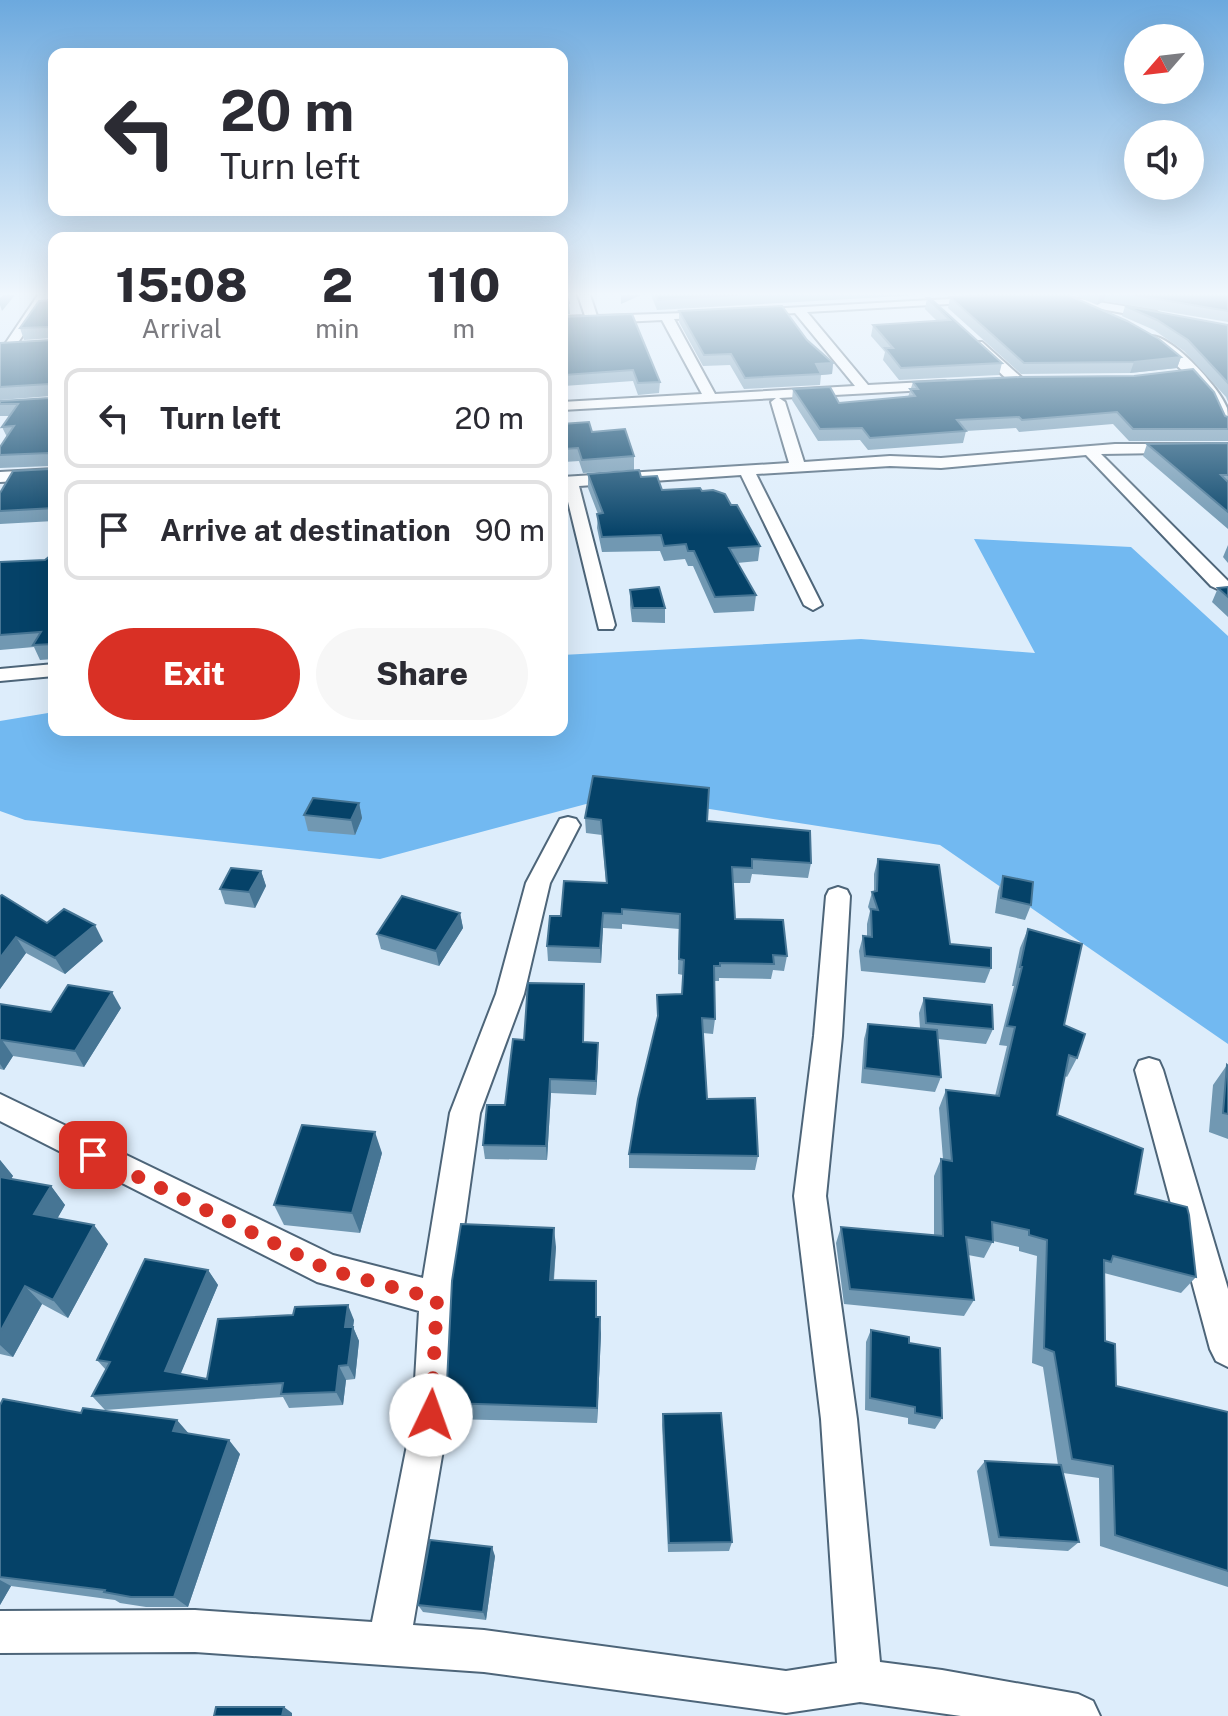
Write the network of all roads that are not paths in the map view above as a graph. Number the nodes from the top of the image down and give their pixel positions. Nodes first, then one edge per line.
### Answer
1 (698, 375) edge
2 (853, 375) edge
3 (1011, 375) edge
4 (1197, 375) edge
5 (1017, 381) junction
6 (1033, 381) edge
7 (1002, 382) edge
8 (957, 385) edge
9 (865, 390) junction
10 (711, 399) junction
11 (778, 402) dead end
12 (568, 406) edge
13 (1228, 423) edge
14 (1228, 448) edge
15 (1089, 450) junction
16 (798, 467) junction
17 (747, 472) junction
18 (48, 474) edge
19 (0, 477) edge
20 (568, 481) edge
21 (568, 488) edge
22 (1228, 589) edge
23 (813, 605) dead end
24 (606, 625) dead end
25 (48, 671) edge
26 (0, 675) edge
27 (568, 825) dead end
28 (838, 896) dead end
29 (1149, 1070) dead end
30 (0, 1107) edge
31 (437, 1299) junction
32 (1228, 1349) edge
33 (0, 1632) edge
34 (389, 1644) junction
35 (860, 1681) junction
36 (787, 1704) edge
37 (1078, 1716) edge

1 - 10 street
2 - 9 street
3 - 5 street
4 - 13 street
5 - 6 street
5 - 7 street
8 - 9 street
9 - 10 street
10 - 12 street
11 - 16 street
14 - 15 street
15 - 16 street
15 - 22 street
16 - 17 street
17 - 20 street
17 - 23 street
18 - 19 street
21 - 24 street
25 - 26 street
27 - 31 street
28 - 35 street
29 - 32 street
30 - 31 street
31 - 34 street
33 - 34 street
34 - 36 street
35 - 36 street
35 - 37 street

